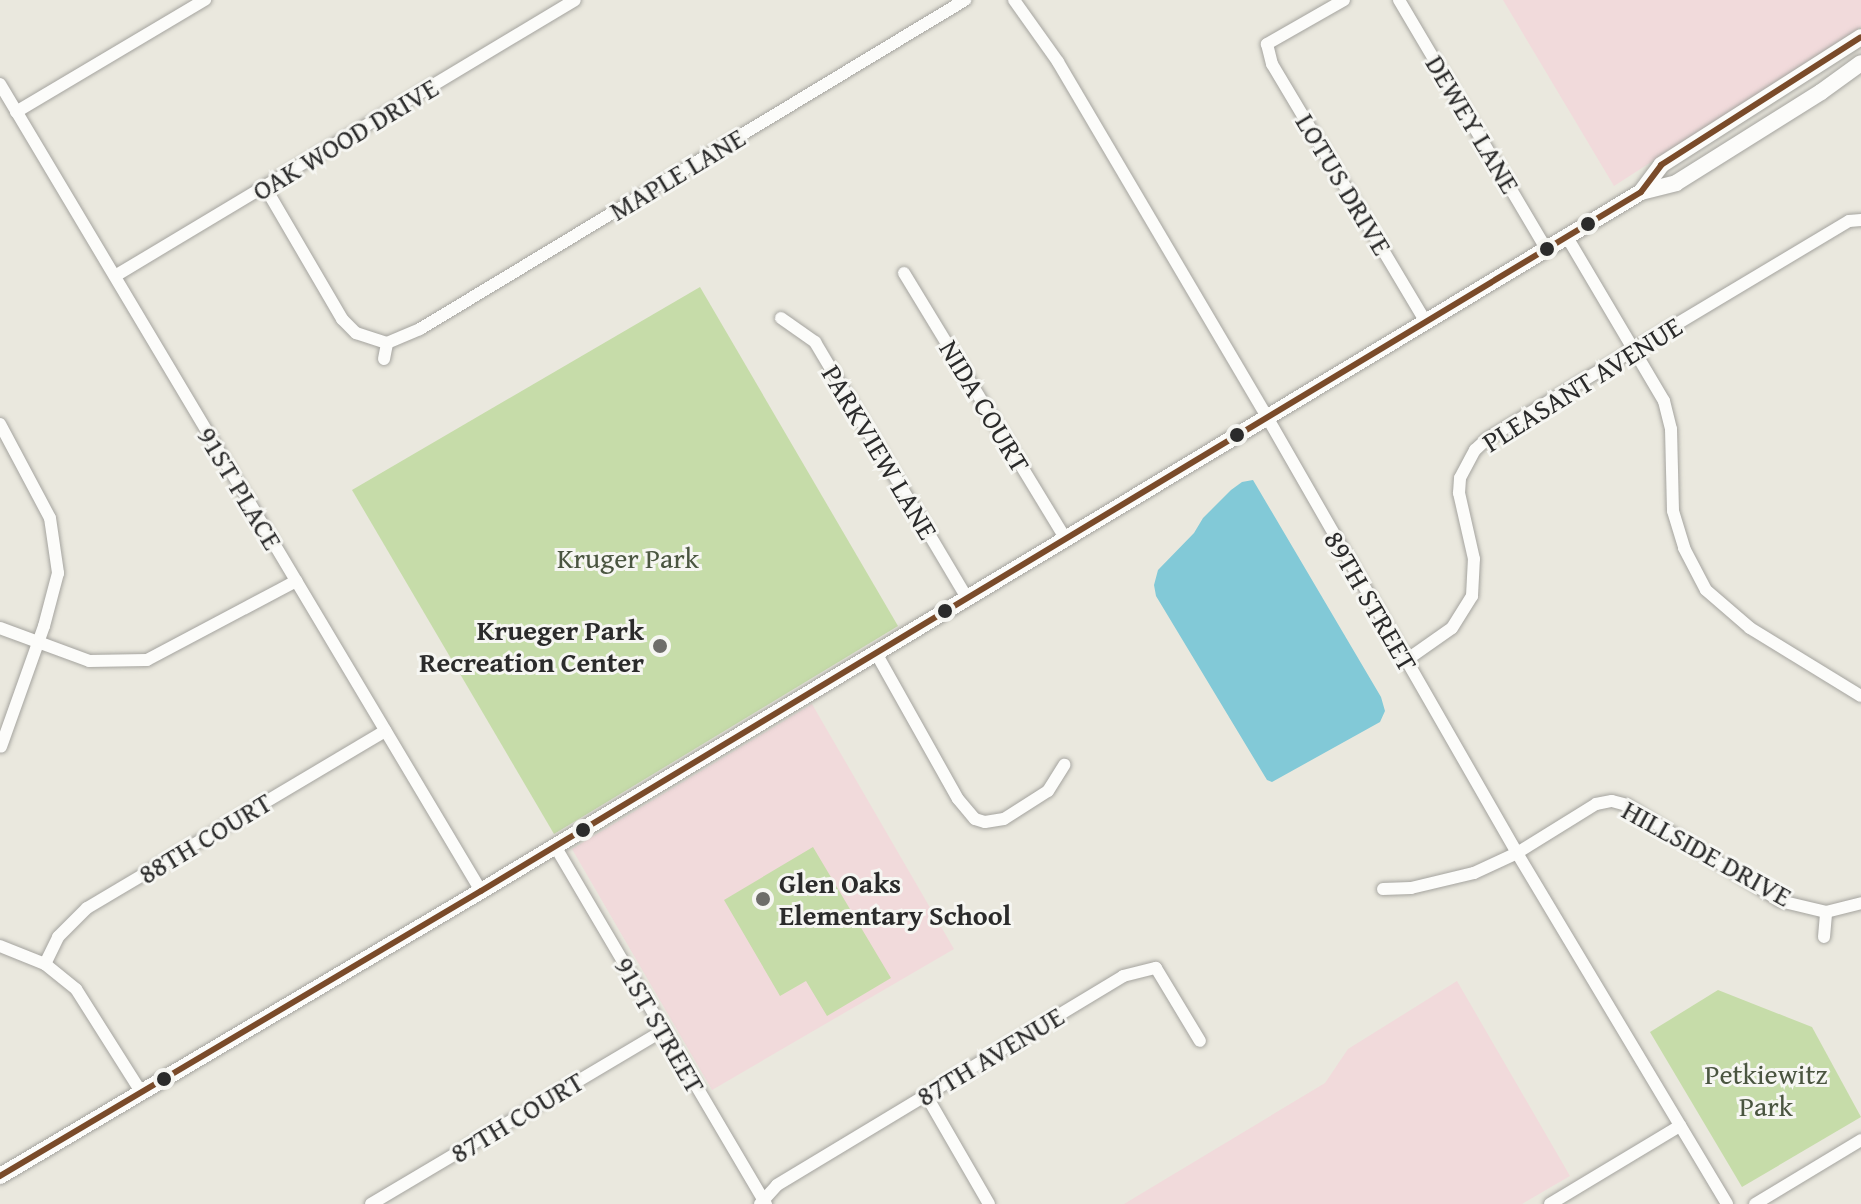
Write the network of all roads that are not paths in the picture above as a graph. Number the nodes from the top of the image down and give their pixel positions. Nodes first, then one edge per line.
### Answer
1 (205, 0) edge
2 (575, 0) edge
3 (965, 0) edge
4 (1014, 0) edge
5 (1344, 0) edge
6 (1399, 0) edge
7 (1861, 37) edge
8 (1861, 63) edge
9 (0, 84) edge
10 (16, 112) junction
11 (265, 187) junction
12 (1641, 192) junction
13 (1861, 220) edge
14 (1567, 237) junction
15 (1546, 249) junction
16 (904, 273) dead end
17 (115, 276) junction
18 (781, 318) dead end
19 (1426, 322) junction
20 (387, 343) junction
21 (1635, 349) junction
22 (384, 359) dead end
23 (1267, 417) junction
24 (0, 424) edge
25 (1066, 539) junction
26 (296, 581) junction
27 (967, 598) junction
28 (0, 628) edge
29 (37, 644) junction
30 (876, 653) junction
31 (1405, 661) junction
32 (1861, 696) edge
33 (385, 731) junction
34 (1, 747) edge
35 (1064, 765) dead end
36 (555, 846) junction
37 (1517, 853) junction
38 (1383, 889) dead end
39 (481, 891) junction
40 (1861, 903) edge
41 (1826, 912) junction
42 (1824, 937) dead end
43 (0, 946) edge
44 (45, 964) junction
45 (664, 1030) junction
46 (1200, 1041) dead end
47 (141, 1092) junction
48 (926, 1095) junction
49 (1680, 1126) junction
50 (1861, 1140) edge
51 (0, 1176) edge
52 (763, 1203) edge
53 (371, 1204) edge
54 (989, 1204) edge
55 (1550, 1204) edge
56 (1727, 1204) edge
57 (1755, 1204) edge

1 - 10 street
2 - 11 street, OAK WOOD DRIVE
3 - 20 street, MAPLE LANE
4 - 23 street, 89TH STREET
5 - 19 street, LOTUS DRIVE
6 - 15 street, DEWEY LANE
7 - 12 street
8 - 12 street
9 - 10 street, 91ST PLACE
10 - 17 street, 91ST PLACE
11 - 17 street, OAK WOOD DRIVE
11 - 20 street
12 - 14 street
13 - 21 street, PLEASANT AVENUE
14 - 15 street
14 - 21 street
15 - 19 street
16 - 25 street, NIDA COURT
17 - 26 street, 91ST PLACE
18 - 27 street, PARKVIEW LANE
19 - 23 street
20 - 22 street
21 - 31 street, PLEASANT AVENUE
21 - 32 street
23 - 25 street
23 - 31 street, 89TH STREET
24 - 29 street
25 - 27 street
26 - 29 street
26 - 33 street, 91ST PLACE
27 - 30 street
28 - 29 street
29 - 34 street
30 - 35 street
30 - 36 street
31 - 37 street, 89TH STREET
33 - 39 street, 91ST PLACE
33 - 44 street, 88TH COURT
36 - 39 street
36 - 45 street, 91ST STREET
37 - 38 street
37 - 41 street, HILLSIDE DRIVE
37 - 49 street, 89TH STREET
39 - 47 street
40 - 41 street, HILLSIDE DRIVE
41 - 42 street
43 - 44 street
44 - 47 street
45 - 52 street, 91ST STREET
45 - 53 street, 87TH COURT
46 - 48 street, 87TH AVENUE
47 - 51 street
48 - 52 street, 87TH AVENUE
48 - 54 street
49 - 55 street
49 - 56 street, 89TH STREET
50 - 57 street

